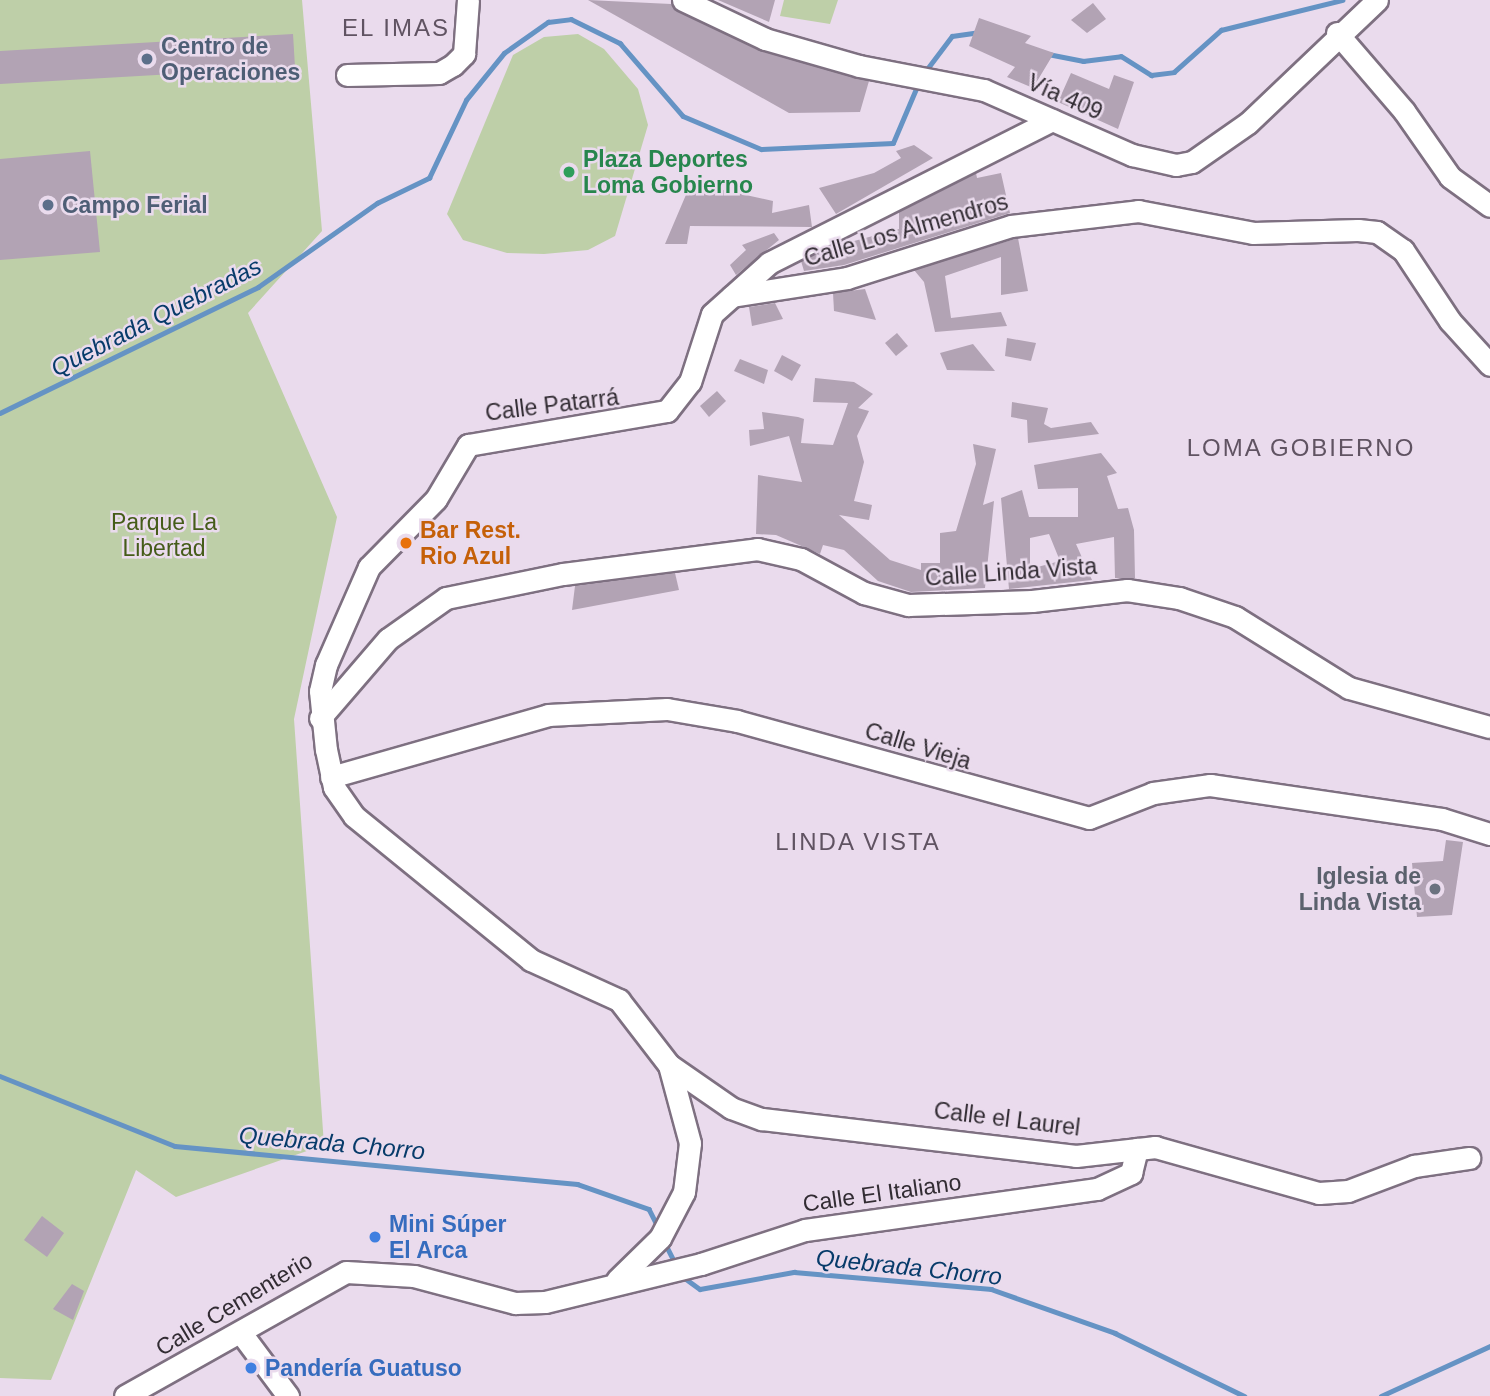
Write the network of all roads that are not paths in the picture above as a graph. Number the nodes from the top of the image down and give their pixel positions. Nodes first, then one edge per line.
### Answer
1 (468, 0) edge
2 (683, 0) edge
3 (1377, 0) edge
4 (1336, 33) junction
5 (347, 75) dead end
6 (1052, 120) junction
7 (1490, 206) edge
8 (732, 296) junction
9 (1490, 365) edge
10 (320, 718) junction
11 (1490, 727) edge
12 (331, 777) junction
13 (1490, 834) edge
14 (669, 1065) junction
15 (1137, 1149) junction
16 (1469, 1158) dead end
17 (617, 1280) junction
18 (241, 1334) junction
19 (125, 1396) edge
20 (288, 1396) edge

1 - 5 street
2 - 6 street, Vía 409
3 - 4 street, Vía 409
4 - 6 street, Vía 409
4 - 7 street
6 - 8 street, Calle Patarrá
8 - 9 street, Calle Los Almendros
8 - 10 street, Calle Patarrá
10 - 11 street, Calle Linda Vista
10 - 12 street, Calle Patarrá
12 - 13 street, Calle Vieja
12 - 14 street, Calle Patarrá
14 - 15 street, Calle el Laurel
14 - 17 street, Calle Patarrá
15 - 16 street, Calle el Laurel
15 - 17 street, Calle El Italiano
17 - 18 street, Calle Cementerio
18 - 19 street, Calle Cementerio
18 - 20 street

